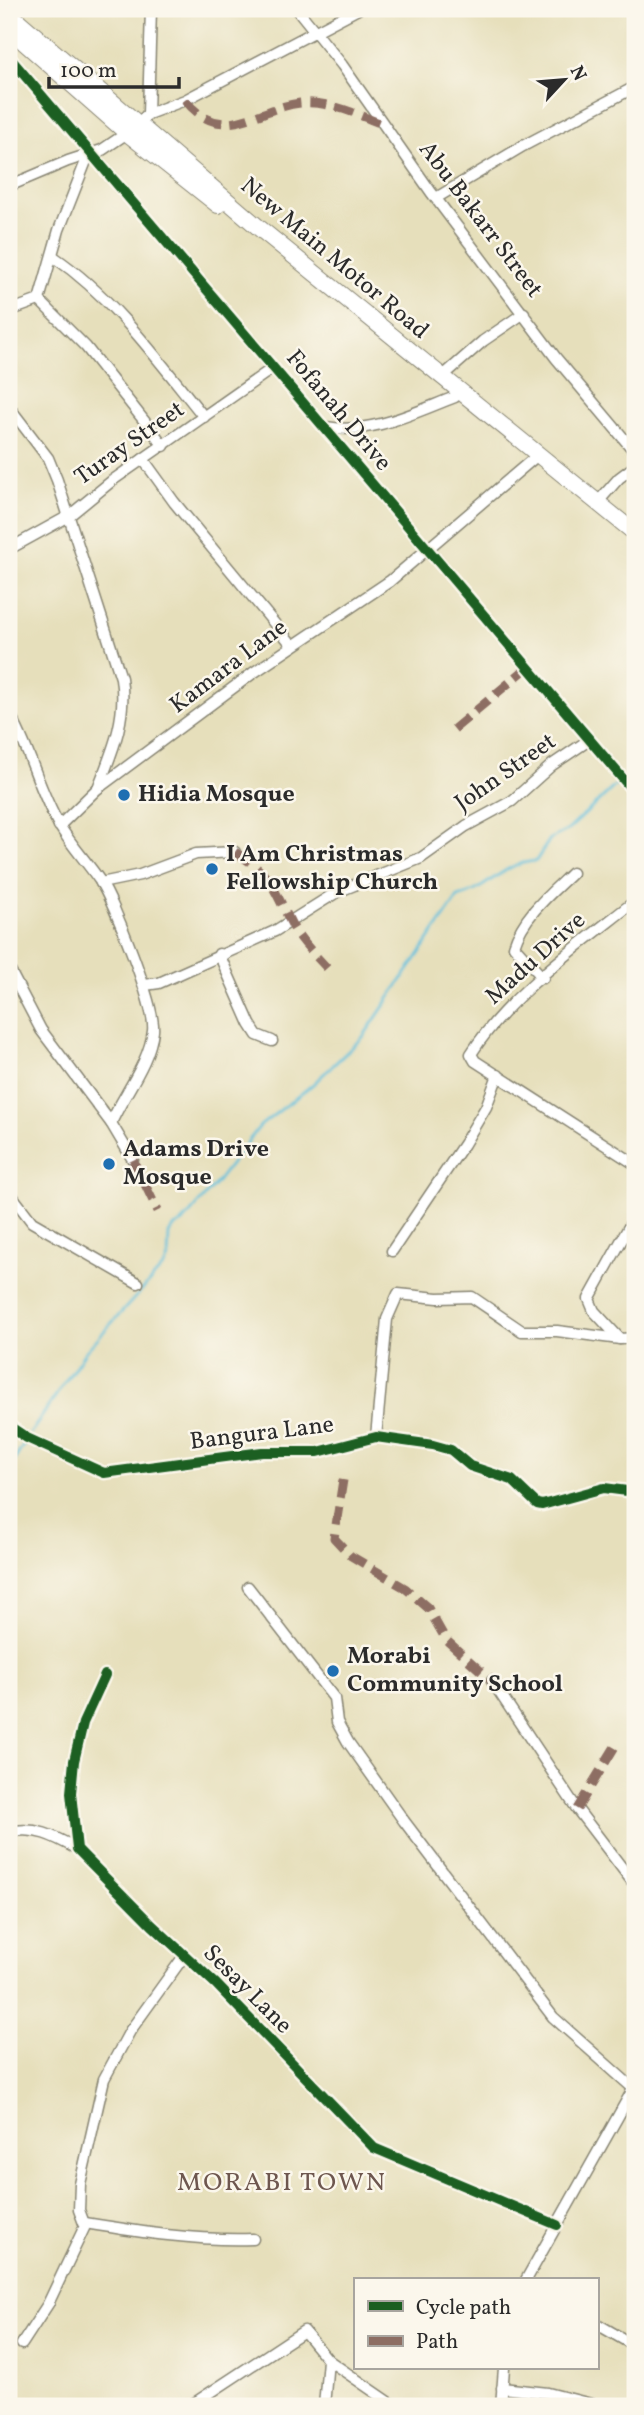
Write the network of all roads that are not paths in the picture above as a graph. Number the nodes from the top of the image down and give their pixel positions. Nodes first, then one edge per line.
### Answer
1 (151, 9) edge
2 (297, 9) edge
3 (358, 9) edge
4 (9, 13) edge
5 (314, 32) junction
6 (11, 35) edge
7 (9, 57) edge
8 (635, 87) edge
9 (138, 123) junction
10 (91, 155) junction
11 (9, 186) edge
12 (436, 198) junction
13 (54, 257) junction
14 (39, 300) junction
15 (9, 311) edge
16 (524, 313) junction
17 (273, 368) junction
18 (442, 376) junction
19 (455, 397) junction
20 (9, 407) edge
21 (204, 417) junction
22 (326, 427) junction
23 (164, 446) junction
24 (635, 452) edge
25 (143, 459) junction
26 (533, 459) junction
27 (635, 466) edge
28 (598, 502) junction
29 (69, 516) junction
30 (635, 533) edge
31 (635, 544) edge
32 (9, 549) edge
33 (429, 550) junction
34 (293, 646) junction
35 (9, 713) edge
36 (589, 740) junction
37 (97, 789) junction
38 (635, 793) edge
39 (59, 826) junction
40 (235, 852) dead end
41 (572, 873) dead end
42 (101, 883) junction
43 (635, 901) edge
44 (219, 954) junction
45 (9, 969) edge
46 (543, 978) junction
47 (145, 985) junction
48 (272, 1041) dead end
49 (498, 1075) junction
50 (111, 1123) junction
51 (133, 1160) dead end
52 (635, 1164) edge
53 (9, 1192) edge
54 (635, 1216) edge
55 (392, 1251) dead end
56 (138, 1283) dead end
57 (635, 1338) edge
58 (620, 1339) junction
59 (9, 1426) edge
60 (376, 1437) junction
61 (635, 1492) edge
62 (248, 1587) dead end
63 (105, 1675) dead end
64 (492, 1681) dead end
65 (9, 1832) edge
66 (77, 1849) junction
67 (635, 1885) edge
68 (184, 1956) junction
69 (634, 2088) edge
70 (85, 2223) junction
71 (557, 2225) junction
72 (253, 2239) dead end
73 (527, 2278) edge
74 (598, 2325) edge
75 (22, 2344) dead end
76 (635, 2346) edge
77 (328, 2360) junction
78 (504, 2370) edge
79 (502, 2388) junction
80 (190, 2406) edge
81 (324, 2406) edge
82 (395, 2406) edge
83 (501, 2406) edge
84 (599, 2406) edge

1 - 9 street
2 - 5 street, Abu Bakarr Street
3 - 5 street
4 - 9 highway, New Main Motor Road
5 - 9 street
5 - 12 street, Abu Bakarr Street
6 - 9 highway, New Main Motor Road
7 - 10 street, Fofanah Drive
8 - 12 street
9 - 10 street
9 - 18 highway, New Main Motor Road
9 - 19 highway, New Main Motor Road
10 - 11 street
10 - 13 street
10 - 17 street, Fofanah Drive
12 - 16 street, Abu Bakarr Street
13 - 14 street
13 - 21 street
14 - 15 street
14 - 23 street
16 - 18 street
16 - 24 street, Abu Bakarr Street
17 - 21 street, Turay Street
17 - 22 street, Fofanah Drive
18 - 28 highway, New Main Motor Road
19 - 22 street
19 - 26 highway, New Main Motor Road
20 - 29 street
21 - 23 street, Turay Street
22 - 33 street, Fofanah Drive
23 - 25 street, Turay Street
25 - 29 street, Turay Street
25 - 34 street
26 - 31 highway, New Main Motor Road
26 - 33 street, Kamara Lane
27 - 28 street
28 - 30 highway, New Main Motor Road
29 - 32 street, Turay Street
29 - 37 street
33 - 34 street, Kamara Lane
33 - 36 street, Fofanah Drive
34 - 37 street, Kamara Lane
35 - 39 street
36 - 38 street, Fofanah Drive
36 - 44 street, John Street
37 - 39 street, Kamara Lane
39 - 42 street
40 - 42 street
41 - 46 street
42 - 47 street
43 - 46 street, Madu Drive
44 - 47 street, John Street
44 - 48 street
45 - 50 street
46 - 49 street, Madu Drive
47 - 50 street
49 - 52 street
49 - 55 street
50 - 51 street
53 - 56 street
54 - 58 street
57 - 58 street
58 - 60 street
59 - 60 street, Bangura Lane
60 - 61 street, Bangura Lane
62 - 69 street
63 - 66 street
64 - 67 street
65 - 66 street, Sesay Lane
66 - 68 street, Sesay Lane
68 - 70 street
68 - 71 street, Sesay Lane
69 - 71 street
70 - 72 street
70 - 75 street
71 - 73 street
74 - 76 street
77 - 80 street
77 - 81 street
77 - 82 street
78 - 79 street
79 - 83 street
79 - 84 street

